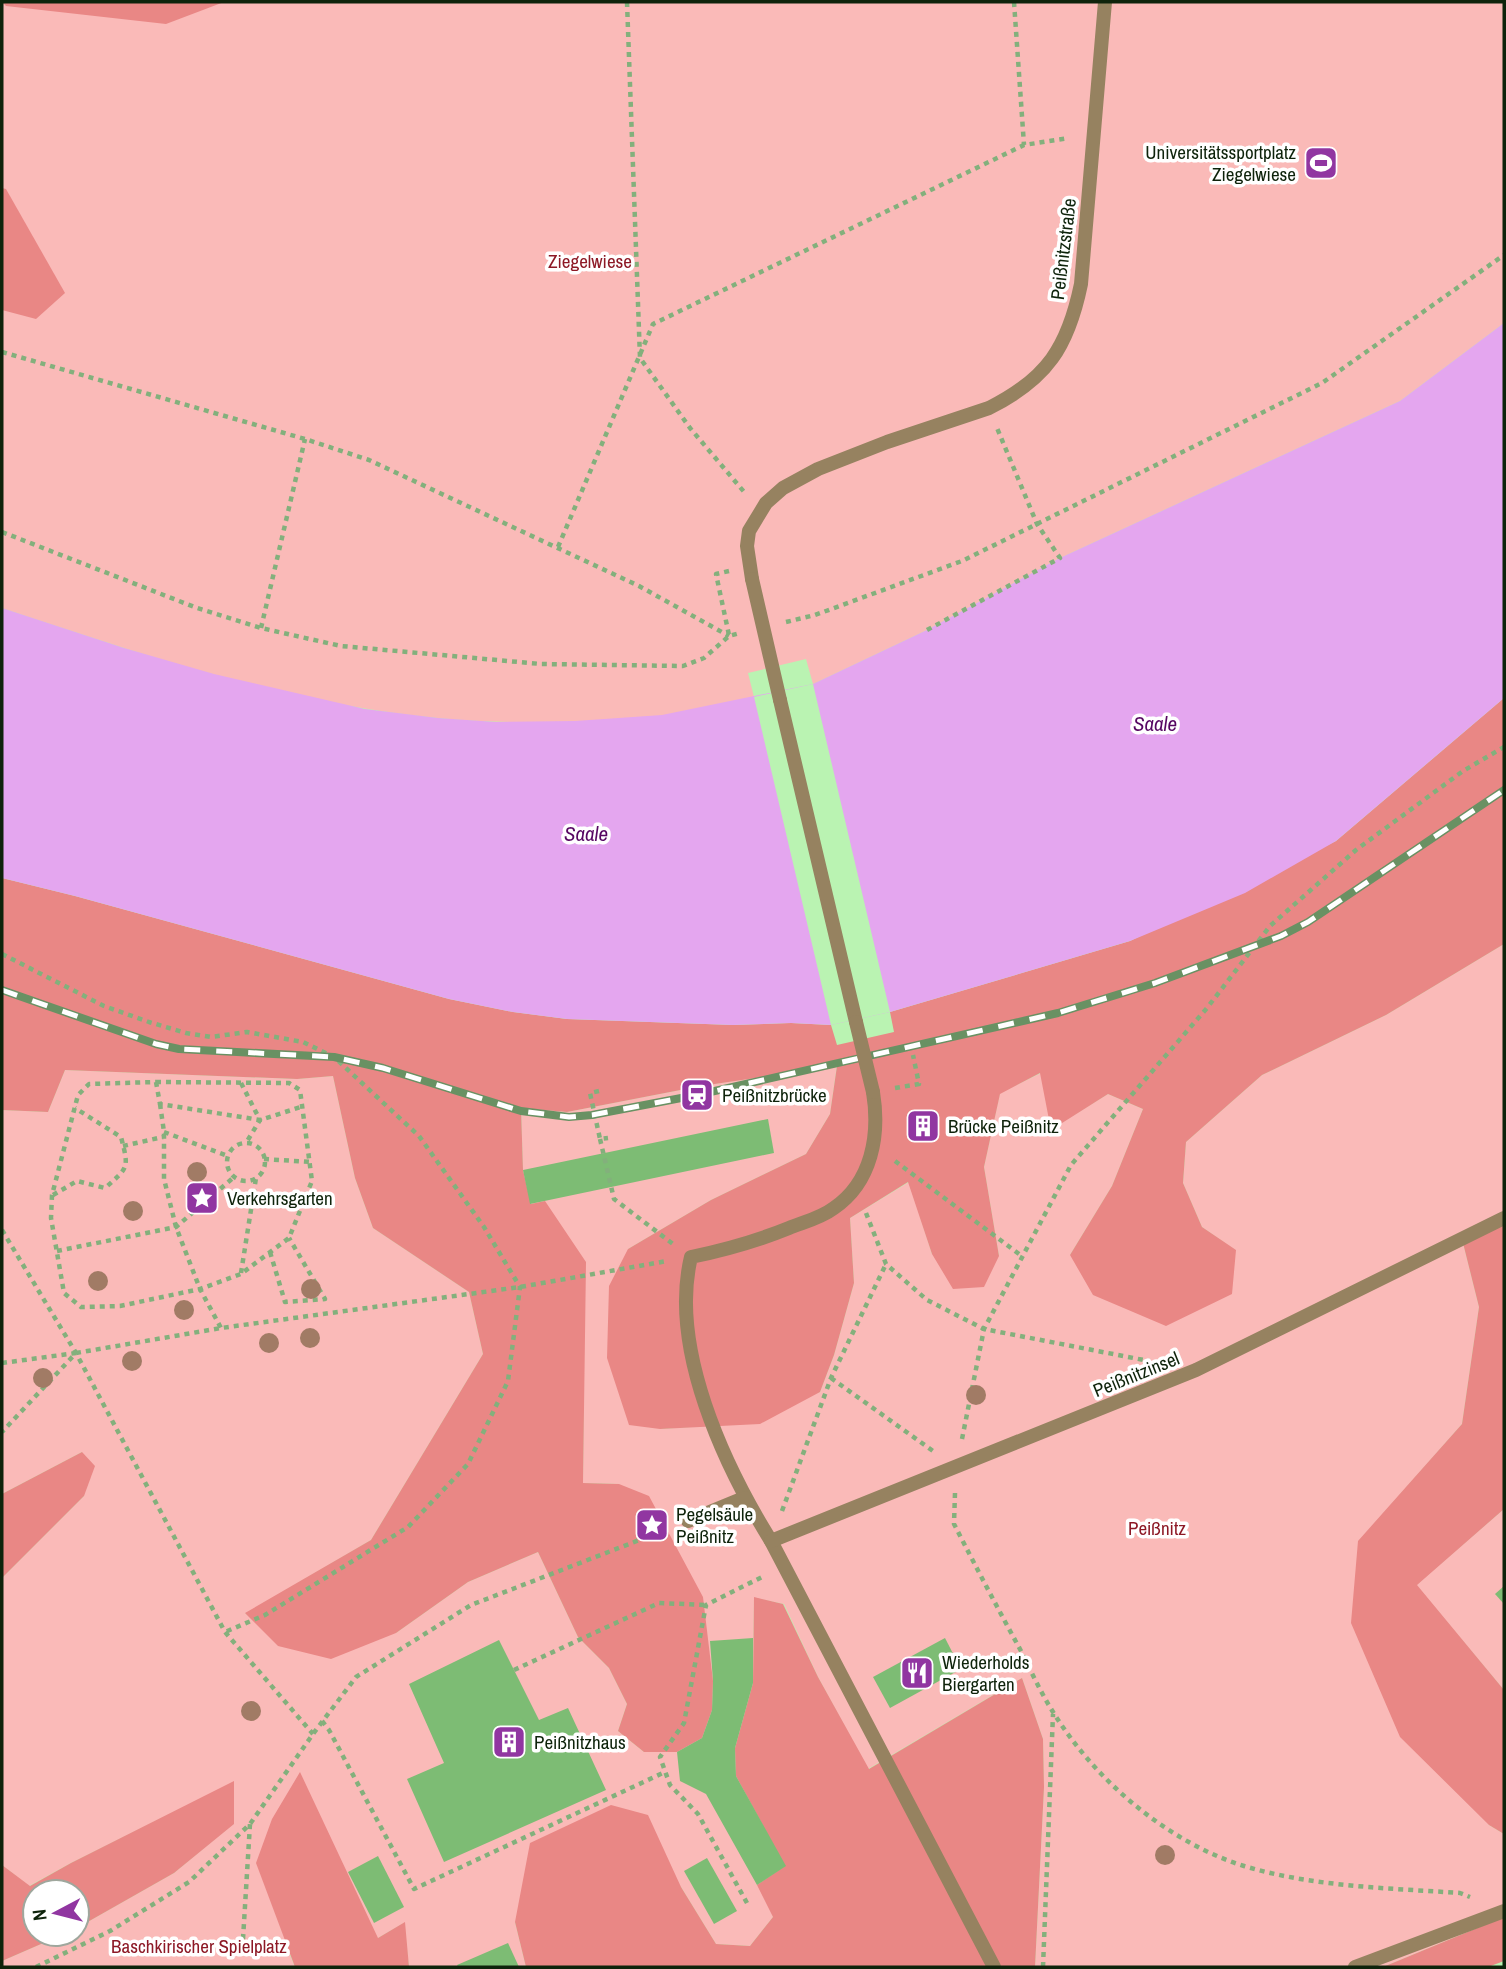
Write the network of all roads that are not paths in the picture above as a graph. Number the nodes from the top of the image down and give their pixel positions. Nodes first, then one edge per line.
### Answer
1 (1105, 2) edge
2 (1504, 1218) edge
3 (744, 1498) junction
4 (688, 1521) road end
5 (771, 1541) junction
6 (1504, 1911) edge
7 (994, 1967) edge
8 (1355, 1967) edge

1 - 3 lane, Peißnitzstraße, bridge
2 - 5 lane, Peißnitzinsel
3 - 4 lane
3 - 5 lane
5 - 7 lane
6 - 8 lane

